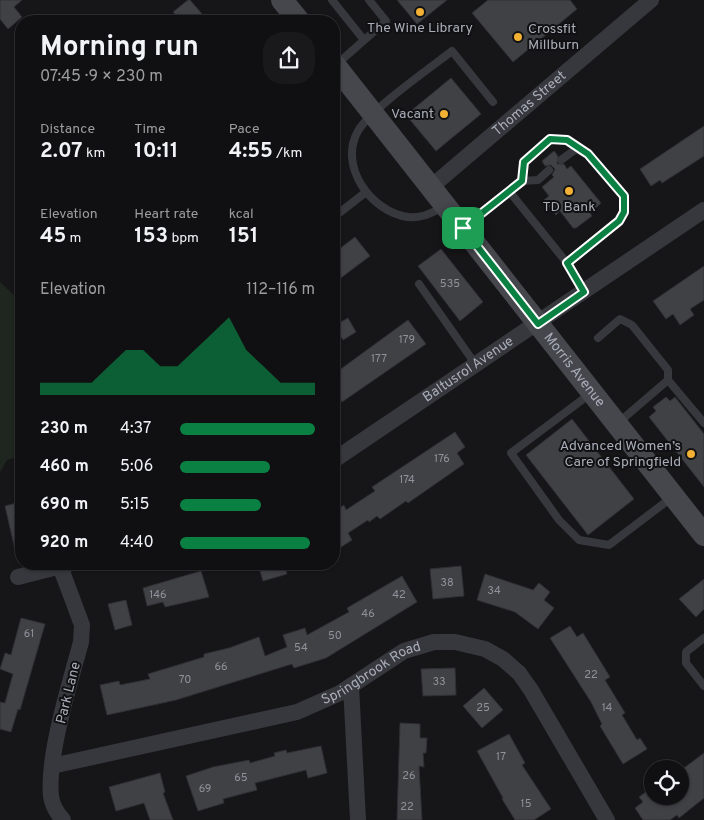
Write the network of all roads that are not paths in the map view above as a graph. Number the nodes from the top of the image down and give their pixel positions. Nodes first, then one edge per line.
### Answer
1 (282, 0) edge
2 (332, 0) edge
3 (369, 0) edge
4 (651, 0) edge
5 (294, 15) edge
6 (364, 40) junction
7 (340, 60) edge
8 (340, 73) edge
9 (493, 102) dead end
10 (373, 114) junction
11 (588, 154) junction
12 (561, 160) dead end
13 (549, 170) dead end
14 (522, 181) junction
15 (431, 187) junction
16 (509, 191) junction
17 (366, 192) junction
18 (446, 206) junction
19 (704, 210) edge
20 (340, 212) edge
21 (463, 228) junction
22 (567, 263) junction
23 (418, 284) dead end
24 (584, 292) junction
25 (538, 324) junction
26 (598, 338) dead end
27 (476, 365) junction
28 (668, 380) junction
29 (592, 392) junction
30 (704, 423) edge
31 (617, 425) junction
32 (340, 456) edge
33 (673, 496) junction
34 (701, 525) edge
35 (45, 570) edge
36 (66, 570) edge
37 (18, 577) dead end
38 (704, 638) edge
39 (351, 686) junction
40 (704, 686) edge
41 (52, 766) junction
42 (63, 820) edge
43 (358, 820) edge
44 (607, 820) edge

1 - 5 main road
2 - 6 lane
3 - 6 lane
4 - 15 street, Thomas Street
6 - 7 lane
8 - 10 main road, Morris Avenue
9 - 10 lane
10 - 15 main road, Morris Avenue
10 - 17 lane
11 - 12 lane
11 - 14 lane
11 - 22 lane
13 - 14 lane
14 - 16 lane
15 - 18 main road, Morris Avenue
16 - 21 lane
16 - 22 lane
17 - 18 lane
17 - 20 lane
18 - 21 main road, Morris Avenue
19 - 24 street, Baltusrol Avenue
21 - 25 main road, Morris Avenue
22 - 24 lane
23 - 27 lane
24 - 25 street, Baltusrol Avenue
25 - 27 street, Baltusrol Avenue
25 - 29 main road, Morris Avenue
26 - 28 lane
27 - 32 street, Baltusrol Avenue
28 - 30 lane
28 - 31 lane
29 - 31 main road, Morris Avenue
29 - 33 lane
31 - 33 main road, Morris Avenue
33 - 34 main road, Morris Avenue
35 - 37 street
36 - 41 street, Park Lane
38 - 40 lane
39 - 41 street, Springbrook Road
39 - 43 street
39 - 44 street, Springbrook Road
41 - 42 street, Park Lane

